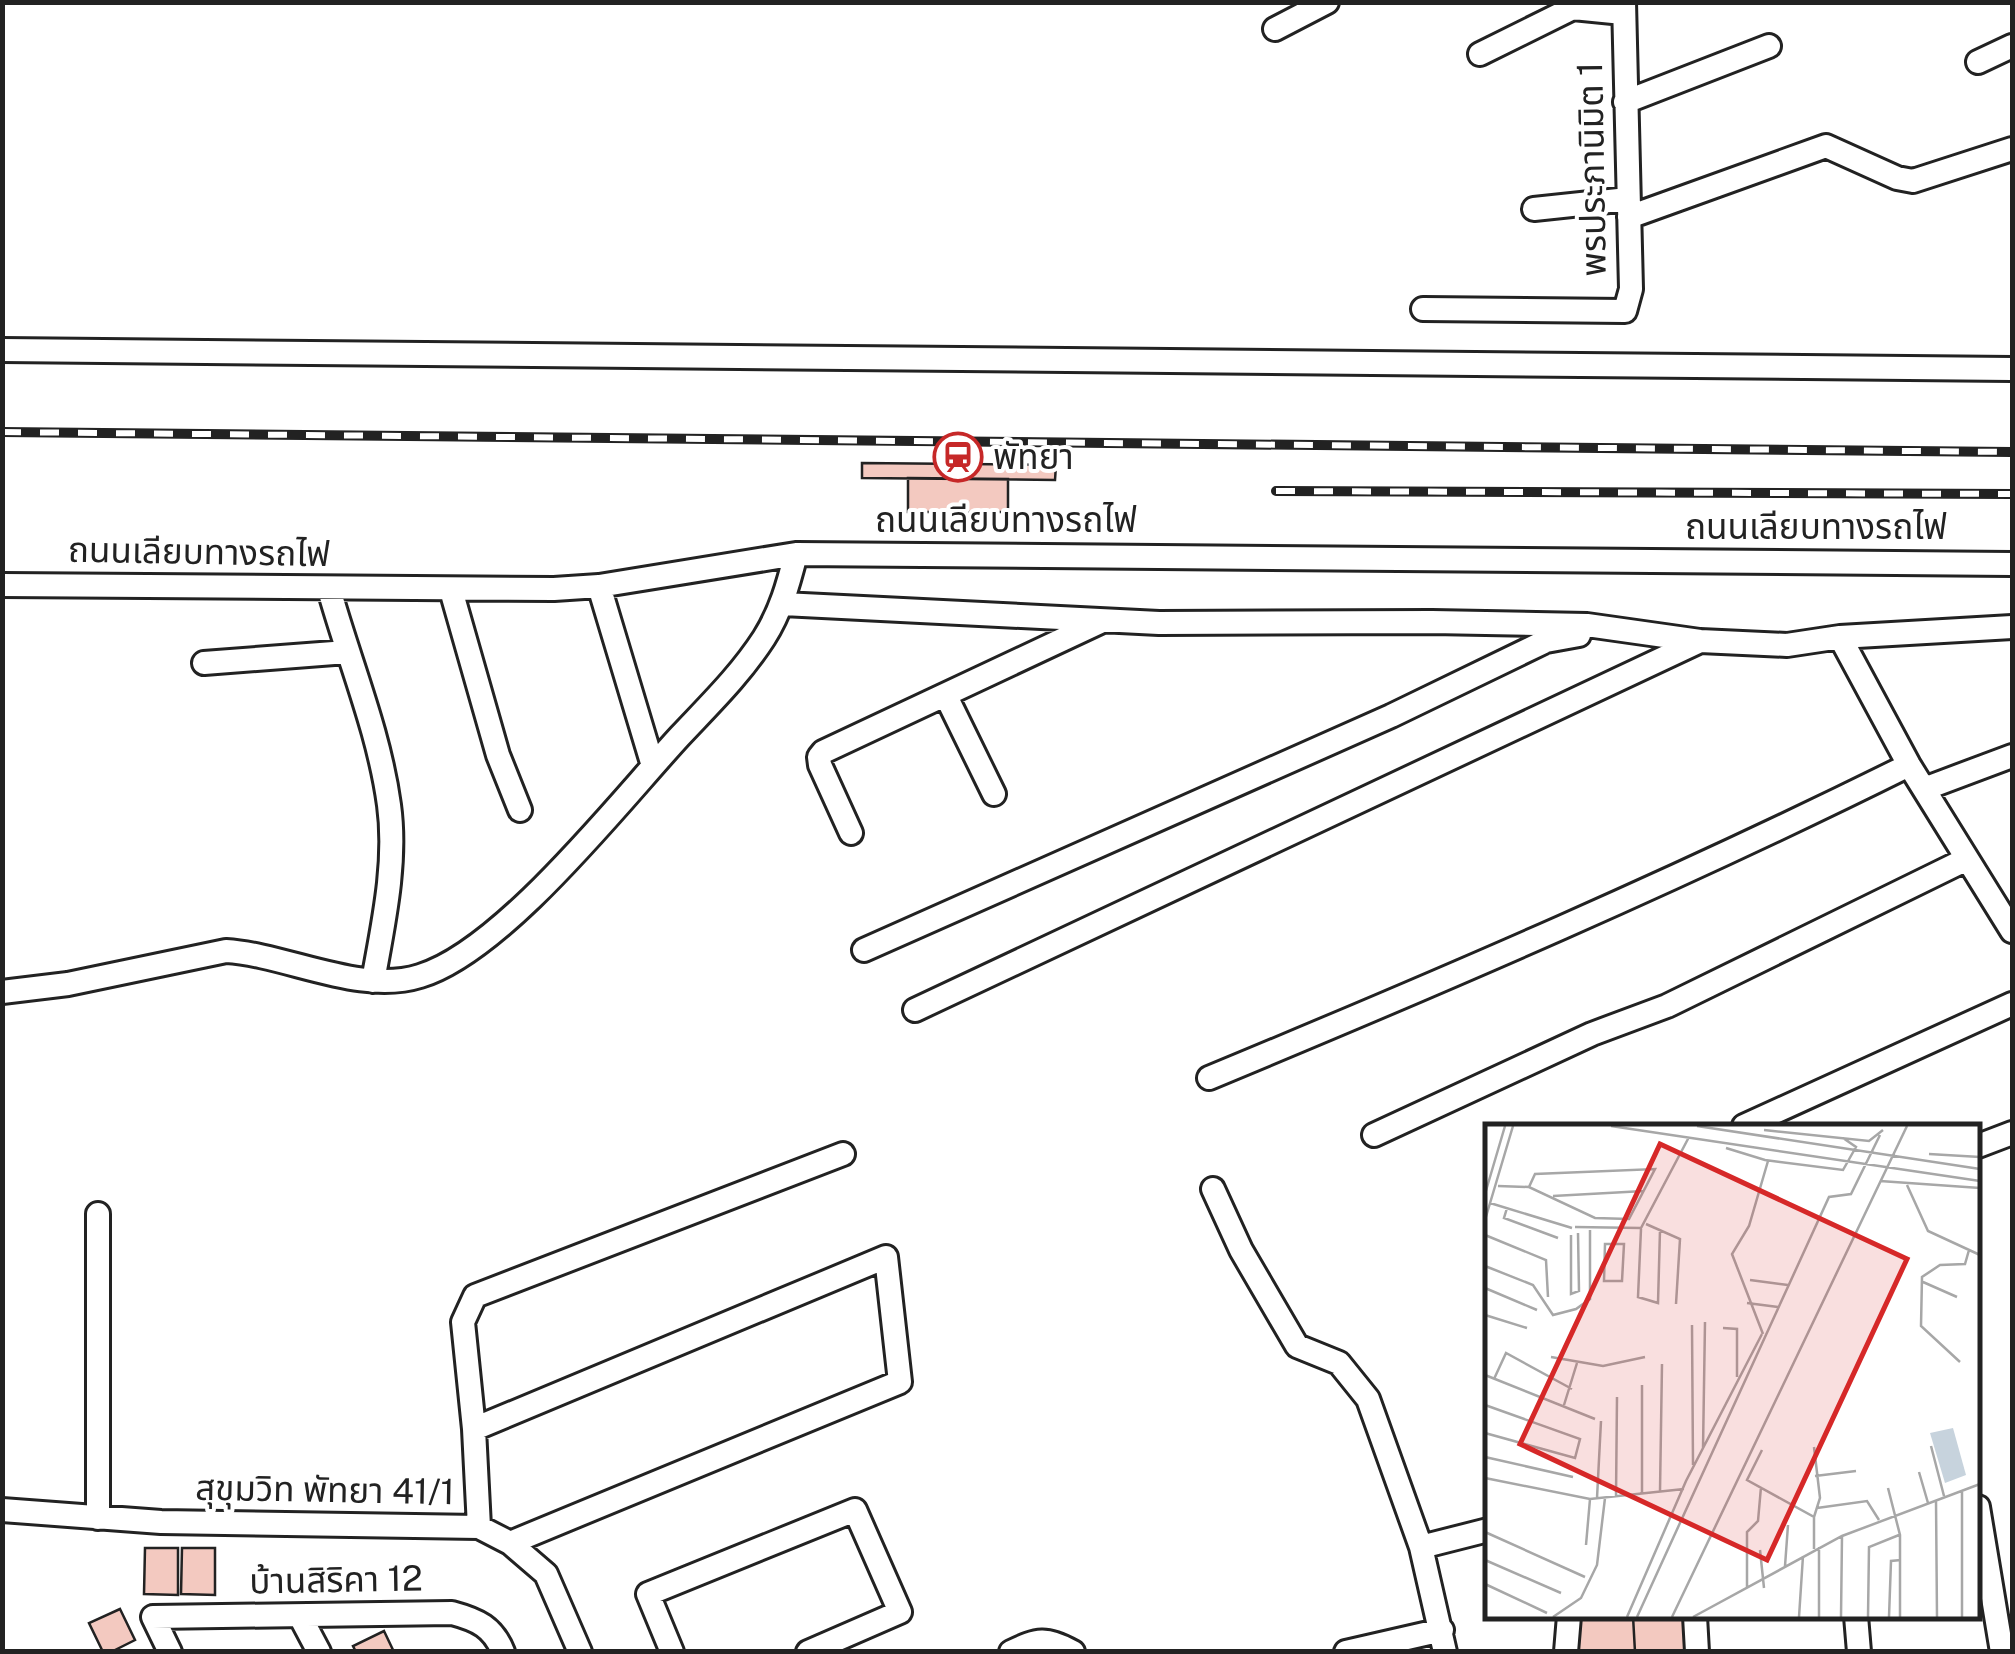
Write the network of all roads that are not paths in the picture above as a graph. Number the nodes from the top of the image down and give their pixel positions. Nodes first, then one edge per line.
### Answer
1 (1327, 2) edge
2 (1624, 8) edge
3 (1274, 29) dead end
4 (1769, 46) dead end
5 (2012, 46) edge
6 (1480, 54) dead end
7 (1978, 62) dead end
8 (1625, 102) junction
9 (2012, 149) edge
10 (1629, 208) junction
11 (1534, 209) dead end
12 (1423, 309) dead end
13 (2, 350) edge
14 (2012, 369) edge
15 (796, 554) junction
16 (2012, 564) edge
17 (2, 585) edge
18 (599, 586) junction
19 (330, 589) junction
20 (451, 590) junction
21 (784, 604) junction
22 (1103, 620) junction
23 (2012, 627) edge
24 (1840, 637) junction
25 (1689, 639) junction
26 (347, 652) junction
27 (204, 663) dead end
28 (946, 696) junction
29 (2012, 756) edge
30 (1908, 765) junction
31 (653, 766) junction
32 (1924, 789) junction
33 (994, 794) dead end
34 (520, 810) dead end
35 (851, 833) dead end
36 (1967, 859) junction
37 (2012, 931) edge
38 (864, 950) dead end
39 (373, 982) junction
40 (2, 992) edge
41 (2012, 1004) edge
42 (915, 1010) dead end
43 (1209, 1078) dead end
44 (1749, 1124) edge
45 (2012, 1133) edge
46 (1374, 1135) dead end
47 (1980, 1145) edge
48 (843, 1154) dead end
49 (1214, 1189) dead end
50 (98, 1214) dead end
51 (474, 1430) junction
52 (2, 1510) edge
53 (98, 1518) junction
54 (1980, 1519) edge
55 (479, 1527) junction
56 (1485, 1531) edge
57 (510, 1543) junction
58 (1421, 1546) junction
59 (302, 1618) junction
60 (1568, 1619) edge
61 (1695, 1619) edge
62 (1856, 1619) edge
63 (1443, 1641) edge
64 (170, 1652) edge
65 (319, 1652) edge
66 (504, 1652) edge
67 (580, 1652) edge
68 (672, 1652) edge
69 (808, 1652) edge
70 (1011, 1652) edge
71 (1073, 1652) edge
72 (1346, 1652) edge
73 (1566, 1652) edge
74 (1697, 1652) edge
75 (1859, 1652) edge
76 (2002, 1652) edge

1 - 3 street
2 - 6 street
2 - 8 street, พรประภานิมิต 1
4 - 8 street
5 - 7 street
8 - 10 street, พรประภานิมิต 1
9 - 10 street
10 - 11 street
10 - 12 street, พรประภานิมิต 1
13 - 14 street
15 - 16 street, ถนนเลียบทางรถไฟ
15 - 18 street, ถนนเลียบทางรถไฟ
15 - 21 street
17 - 19 street, ถนนเลียบทางรถไฟ
18 - 20 street, ถนนเลียบทางรถไฟ
18 - 31 street
19 - 20 street, ถนนเลียบทางรถไฟ
19 - 26 street
20 - 34 street
21 - 22 street
21 - 31 street
22 - 25 street
22 - 28 street
23 - 24 street
24 - 25 street
24 - 30 street
25 - 38 street
25 - 42 street
26 - 27 street
26 - 39 street
28 - 33 street
28 - 35 street
29 - 32 street
30 - 32 street
30 - 43 street
31 - 39 street
32 - 36 street
36 - 37 street
36 - 46 street
39 - 40 street
41 - 44 street
45 - 47 street
48 - 51 street
49 - 58 street
50 - 53 street
51 - 55 street
51 - 57 street
52 - 53 street, สุขุมวิท พัทยา 41/1
53 - 55 street, สุขุมวิท พัทยา 41/1
54 - 76 street
55 - 57 street, สุขุมวิท พัทยา 41/1
56 - 58 street
57 - 67 street, สุขุมวิท พัทยา 41/1
58 - 63 street
59 - 64 street, บ้านสิริคา 12
59 - 65 street
59 - 66 street, บ้านสิริคา 12
60 - 73 street
61 - 74 street
62 - 75 street
63 - 72 street
68 - 69 street
70 - 71 street

